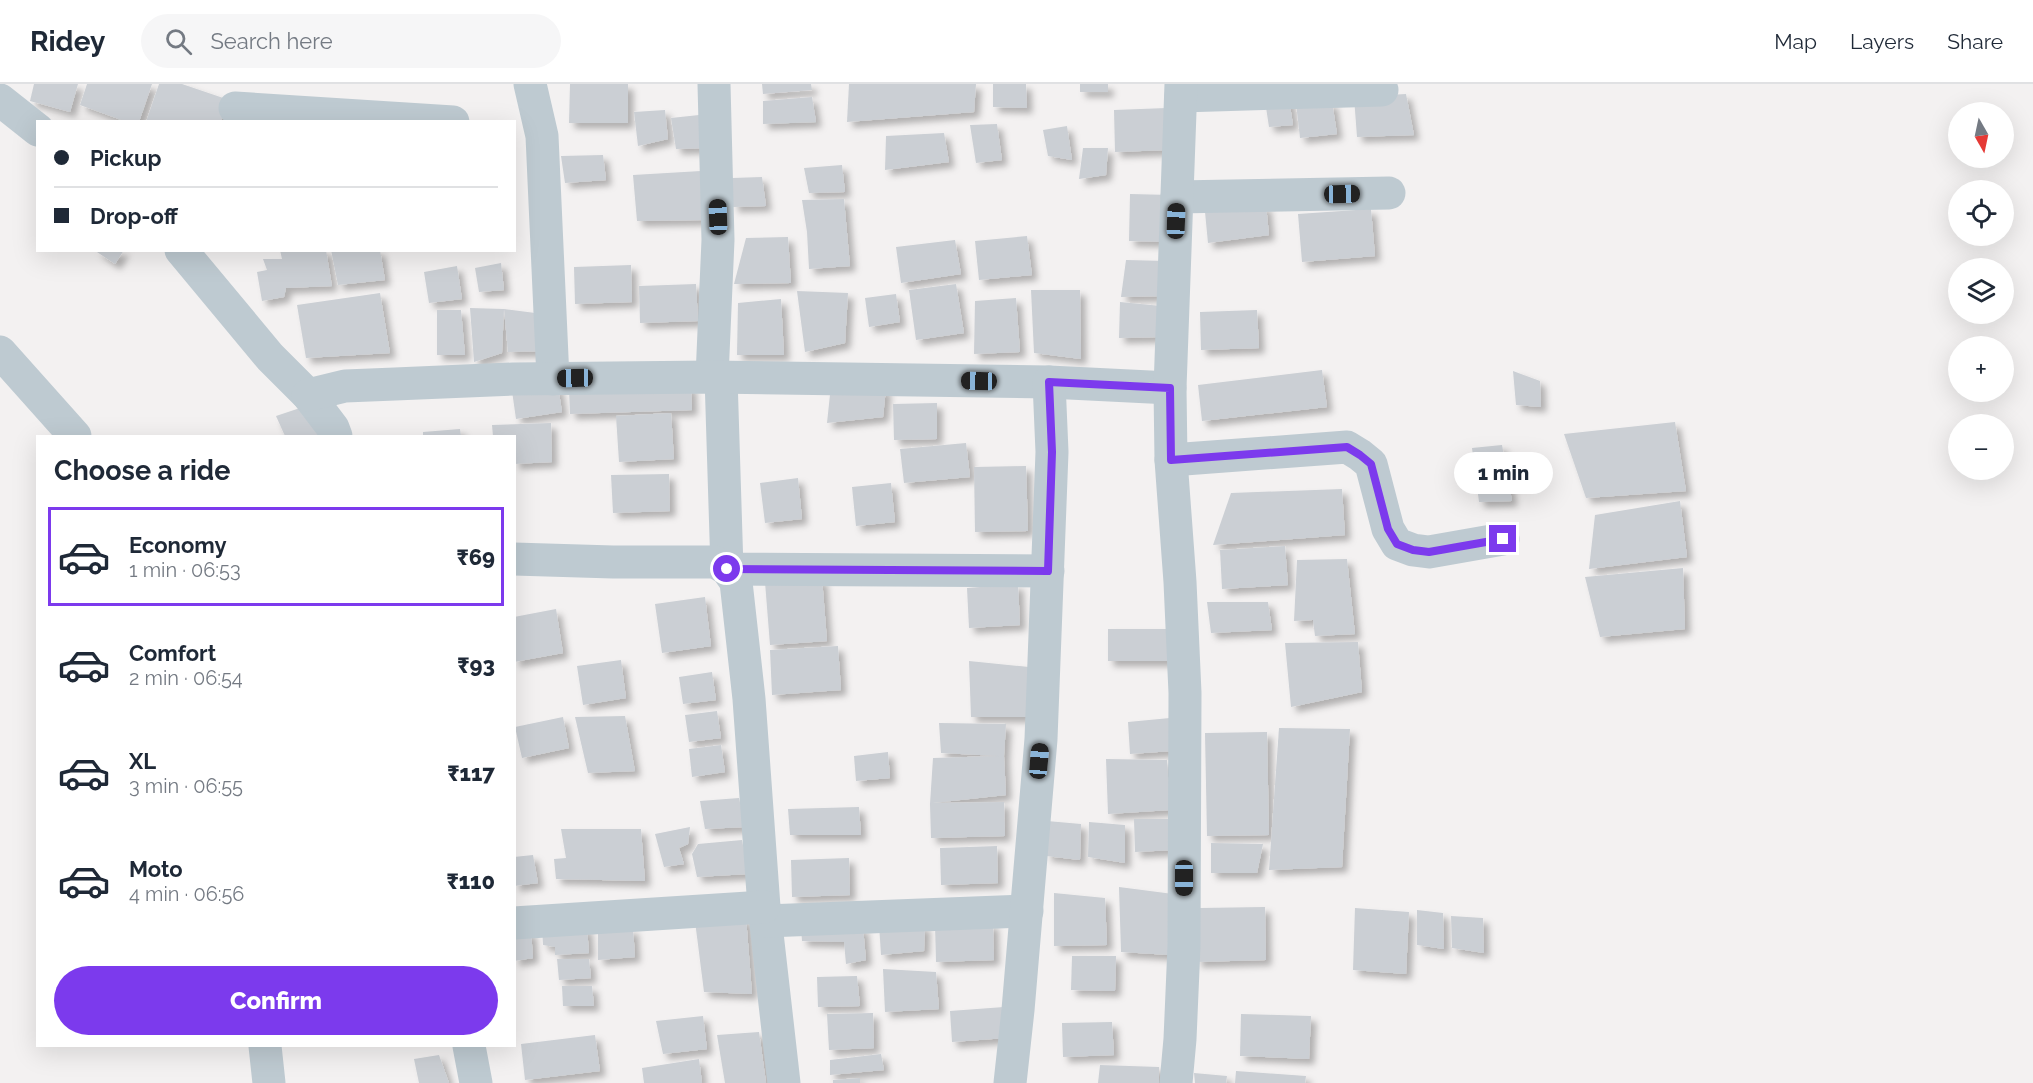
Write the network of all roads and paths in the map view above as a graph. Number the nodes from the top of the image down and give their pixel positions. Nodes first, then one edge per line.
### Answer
1 (530, 84) edge
2 (714, 84) edge
3 (1181, 90) edge
4 (1382, 90) dead end
5 (0, 100) edge
6 (236, 104) edge
7 (429, 120) edge
8 (527, 126) edge
9 (36, 128) edge
10 (1389, 193) dead end
11 (1177, 197) junction
12 (183, 252) edge
13 (0, 351) edge
14 (716, 377) junction
15 (553, 379) junction
16 (1049, 382) junction
17 (1170, 388) junction
18 (308, 395) junction
19 (74, 435) edge
20 (336, 435) edge
21 (1171, 460) junction
22 (1503, 539) dead end
23 (516, 559) edge
24 (727, 569) junction
25 (1048, 571) junction
26 (1026, 911) junction
27 (765, 914) junction
28 (516, 923) edge
29 (265, 1047) edge
30 (469, 1047) edge
31 (269, 1083) edge
32 (476, 1083) edge
33 (784, 1083) edge
34 (1010, 1083) edge
35 (1176, 1083) edge

1 - 8 street
2 - 14 street
3 - 4 street
3 - 11 street
5 - 9 street
6 - 7 street
8 - 15 street
10 - 11 street
11 - 17 street
12 - 18 street
13 - 19 street
14 - 15 street
14 - 16 street
14 - 24 street
15 - 18 street
16 - 17 street
16 - 25 street
17 - 21 street
18 - 20 street
21 - 22 street
21 - 35 street
23 - 24 street
24 - 25 street
24 - 27 street
25 - 26 street
26 - 27 street
26 - 34 street
27 - 28 street
27 - 33 street
29 - 31 street
30 - 32 street

